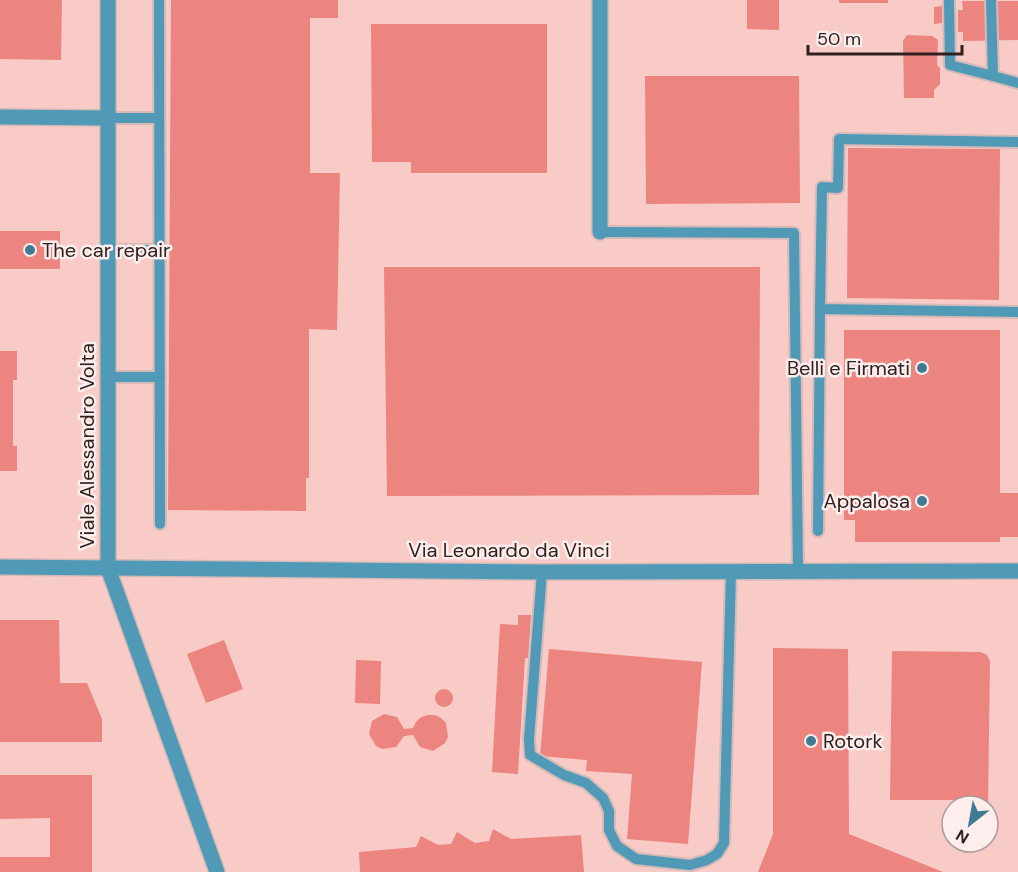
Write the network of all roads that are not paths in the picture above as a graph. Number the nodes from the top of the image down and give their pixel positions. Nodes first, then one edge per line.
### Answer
1 (108, 0) edge
2 (159, 0) edge
3 (600, 0) edge
4 (949, 0) edge
5 (991, 0) edge
6 (993, 76) junction
7 (1018, 83) edge
8 (0, 117) edge
9 (109, 118) junction
10 (159, 118) junction
11 (1018, 142) edge
12 (600, 232) joint
13 (109, 250) junction
14 (159, 250) junction
15 (820, 309) junction
16 (1018, 312) edge
17 (108, 377) junction
18 (160, 377) junction
19 (160, 524) dead end
20 (818, 531) dead end
21 (0, 567) edge
22 (108, 568) junction
23 (1018, 571) edge
24 (542, 572) junction
25 (731, 572) junction
26 (798, 572) junction
27 (217, 872) edge

1 - 9 street, Viale Alessandro Volta
2 - 10 lane
3 - 12 street
4 - 6 lane
5 - 6 lane
6 - 7 lane
8 - 9 street
9 - 10 lane
9 - 13 street, Viale Alessandro Volta
10 - 14 lane
11 - 15 lane
12 - 26 lane
13 - 14 lane
13 - 17 street, Viale Alessandro Volta
14 - 18 lane
15 - 16 lane
15 - 20 lane
17 - 18 lane
17 - 22 street, Viale Alessandro Volta
18 - 19 lane
21 - 22 street, Via Leonardo da Vinci
22 - 24 street, Via Leonardo da Vinci
22 - 27 street, Viale Alessandro Volta
23 - 26 street, Via Leonardo da Vinci
24 - 25 street, Via Leonardo da Vinci
24 - 25 lane
25 - 26 street, Via Leonardo da Vinci

